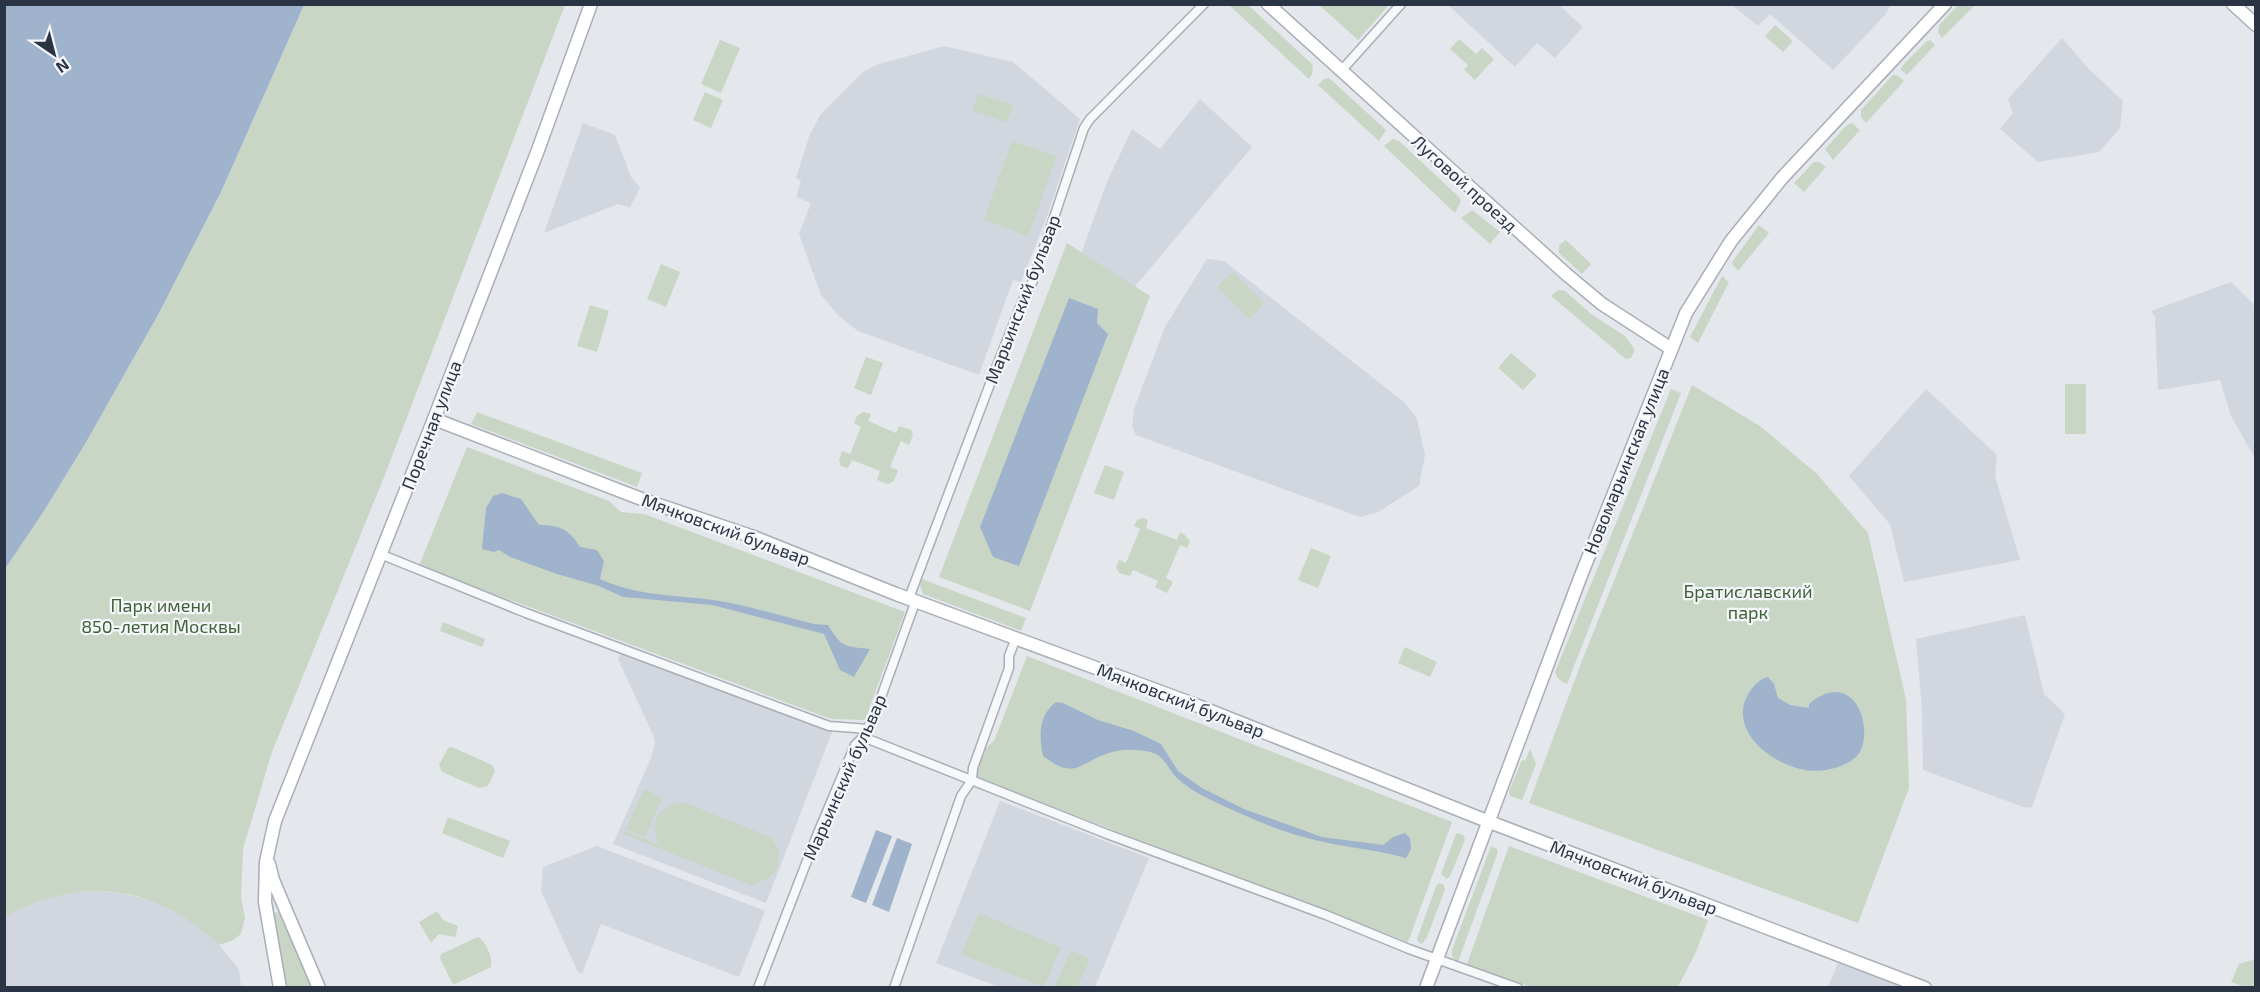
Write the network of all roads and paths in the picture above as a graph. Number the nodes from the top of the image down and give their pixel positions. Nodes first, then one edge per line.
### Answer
1 (591, 4) edge
2 (1204, 4) edge
3 (1268, 4) edge
4 (1401, 4) edge
5 (1945, 4) edge
6 (2233, 4) edge
7 (2256, 25) edge
8 (1341, 70) junction
9 (1670, 348) junction
10 (434, 419) junction
11 (380, 554) junction
12 (912, 599) junction
13 (1016, 638) junction
14 (866, 733) junction
15 (972, 780) junction
16 (1487, 821) junction
17 (270, 845) junction
18 (1437, 959) junction
19 (280, 987) edge
20 (319, 987) edge
21 (758, 987) edge
22 (894, 987) edge
23 (1426, 987) edge
24 (1518, 987) edge
25 (1926, 987) edge

1 - 10 street, Поречная улица
2 - 12 street, Марьинский бульвар
3 - 8 street, Луговой проезд
4 - 8 street
5 - 9 street, Новомарьинская улица
6 - 7 street
8 - 9 street, Луговой проезд
9 - 16 street, Новомарьинская улица
10 - 11 street, Поречная улица
10 - 12 street, Мячковский бульвар
11 - 14 street
11 - 17 street, Поречная улица
12 - 13 street, Мячковский бульвар
12 - 14 street, Марьинский бульвар
13 - 15 street
13 - 16 street, Мячковский бульвар
14 - 15 street
14 - 21 street, Марьинский бульвар
15 - 18 street
15 - 22 street
16 - 18 street, Новомарьинская улица
16 - 25 street, Мячковский бульвар
17 - 19 street, Поречная улица
17 - 20 street, Поречная улица
18 - 23 street, Новомарьинская улица
18 - 24 street

